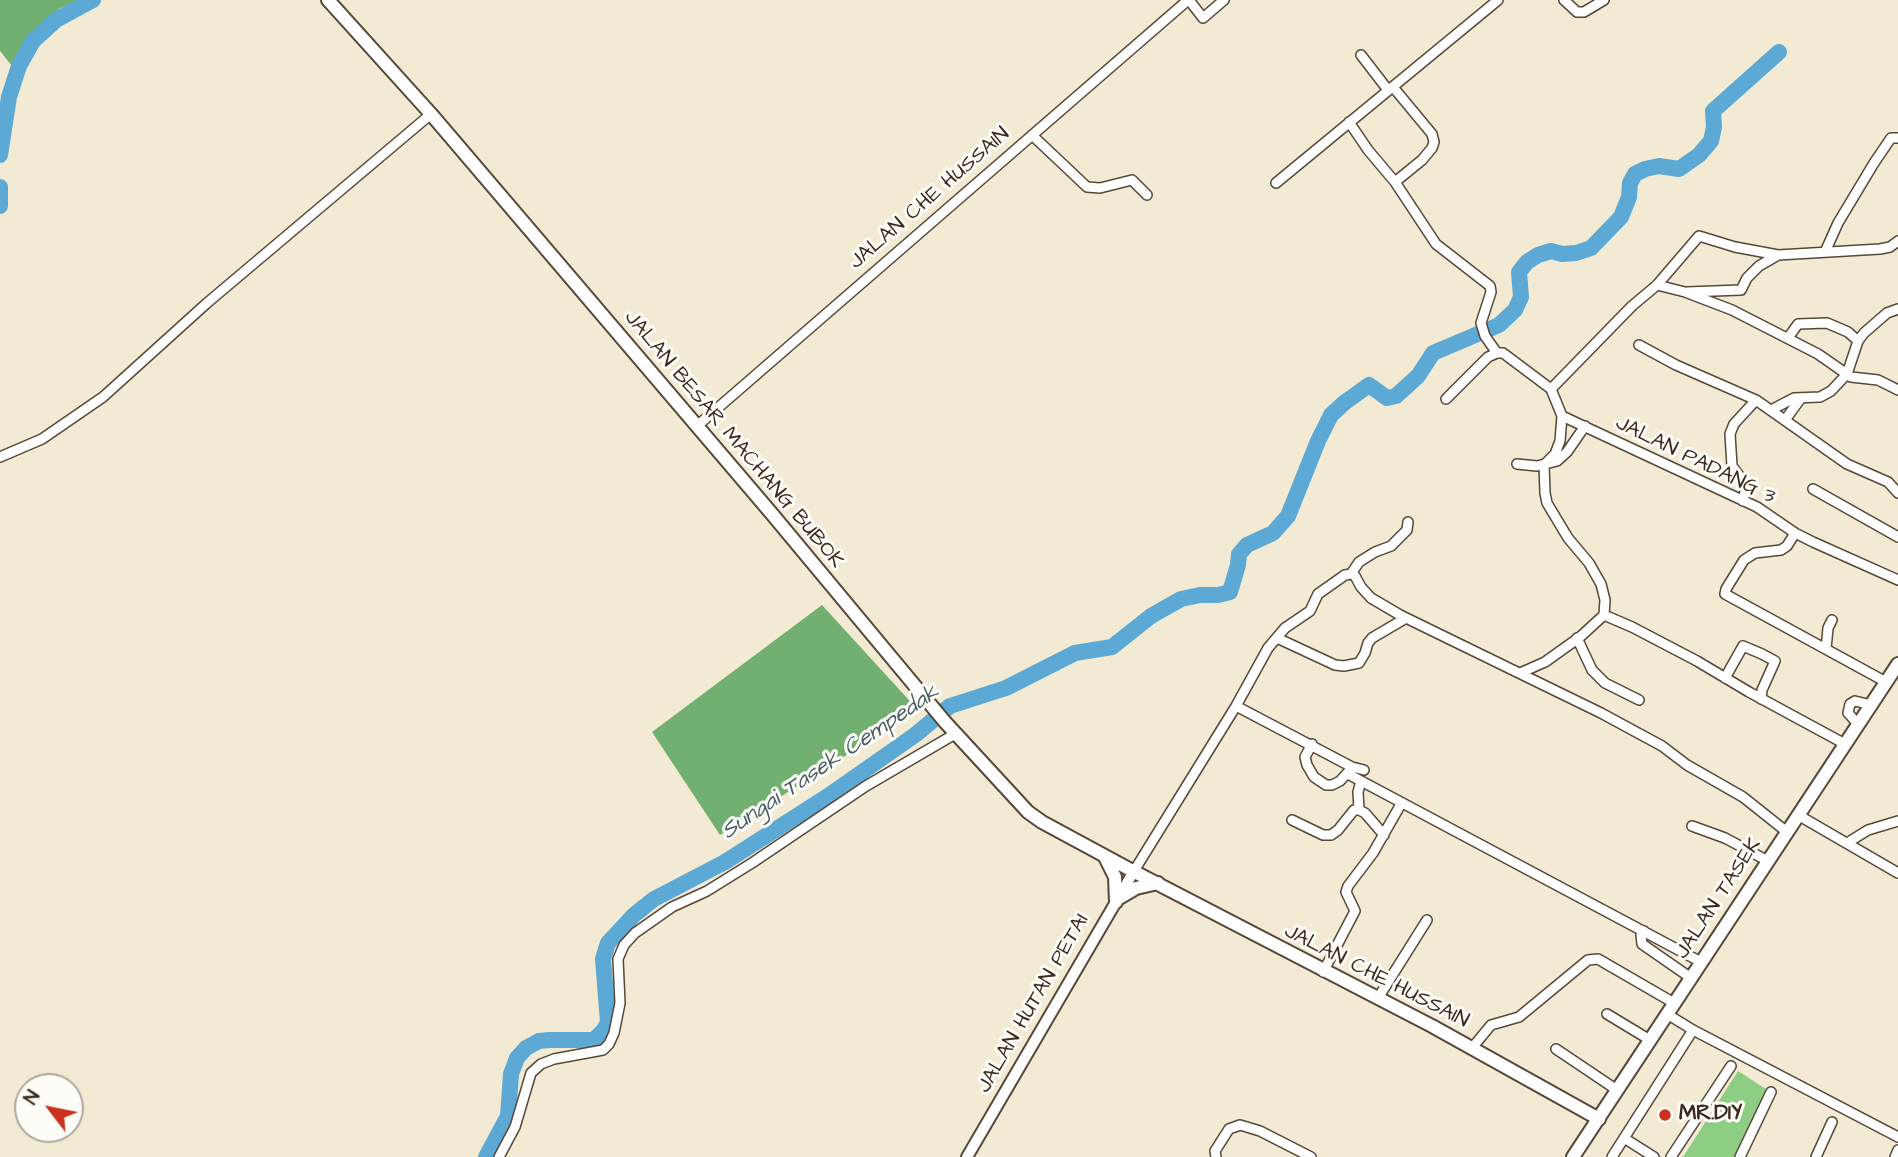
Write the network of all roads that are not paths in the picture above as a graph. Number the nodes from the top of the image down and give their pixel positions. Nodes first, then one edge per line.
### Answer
1 (328, 0) edge
2 (1188, 0) edge
3 (1224, 0) edge
4 (1499, 0) edge
5 (1564, 0) edge
6 (1604, 0) edge
7 (1361, 55) dead end
8 (1391, 88) junction
9 (431, 114) junction
10 (1349, 122) junction
11 (1033, 136) junction
12 (1898, 138) edge
13 (1395, 182) junction
14 (1276, 183) dead end
15 (1147, 195) dead end
16 (1898, 241) edge
17 (1825, 252) junction
18 (1778, 255) junction
19 (1657, 285) junction
20 (1685, 292) junction
21 (1898, 309) edge
22 (1788, 338) junction
23 (1858, 341) junction
24 (1639, 345) dead end
25 (1497, 353) junction
26 (1847, 374) junction
27 (1551, 389) junction
28 (1898, 390) edge
29 (1801, 398) junction
30 (1446, 399) dead end
31 (1756, 400) junction
32 (1771, 410) junction
33 (1562, 416) junction
34 (1785, 420) junction
35 (697, 426) junction
36 (1585, 426) junction
37 (0, 457) edge
38 (1517, 464) dead end
39 (1544, 465) junction
40 (1813, 489) dead end
41 (1898, 493) edge
42 (1743, 501) junction
43 (1408, 522) dead end
44 (1795, 533) junction
45 (1898, 537) edge
46 (1351, 574) junction
47 (1898, 580) edge
48 (1604, 615) junction
49 (1406, 618) junction
50 (1832, 620) dead end
51 (1277, 638) junction
52 (1577, 638) junction
53 (1826, 649) junction
54 (1898, 664) edge
55 (1520, 673) junction
56 (1725, 678) junction
57 (1886, 682) junction
58 (1761, 699) junction
59 (1639, 700) dead end
60 (1236, 706) junction
61 (956, 734) junction
62 (1845, 744) junction
63 (1311, 745) junction
64 (1364, 770) dead end
65 (1350, 771) junction
66 (1361, 781) junction
67 (1401, 804) junction
68 (1359, 810) junction
69 (1798, 815) junction
70 (1292, 820) dead end
71 (1898, 821) edge
72 (1692, 826) dead end
73 (1787, 832) junction
74 (1384, 835) junction
75 (1847, 844) junction
76 (1104, 855) junction
77 (1768, 861) junction
78 (1135, 871) junction
79 (1898, 873) edge
80 (1158, 883) junction
81 (1117, 900) junction
82 (1427, 920) dead end
83 (1644, 931) junction
84 (1701, 962) junction
85 (1324, 972) junction
86 (1691, 978) junction
87 (1378, 998) junction
88 (1674, 1003) junction
89 (1607, 1014) dead end
90 (1667, 1014) junction
91 (1693, 1030) junction
92 (1650, 1040) junction
93 (1472, 1048) junction
94 (1556, 1049) dead end
95 (1731, 1066) dead end
96 (1617, 1090) junction
97 (1771, 1092) dead end
98 (1599, 1119) junction
99 (1832, 1122) dead end
100 (1898, 1137) edge
101 (1624, 1138) junction
102 (1898, 1150) edge
103 (499, 1157) edge
104 (967, 1157) edge
105 (1216, 1157) edge
106 (1311, 1157) edge
107 (1573, 1157) edge
108 (1612, 1157) edge
109 (1654, 1157) edge
110 (1671, 1157) edge
111 (1740, 1157) edge
112 (1816, 1157) edge
113 (1895, 1157) edge

1 - 9 main road, JALAN BESAR MACHANG BUBOK
2 - 3 street
2 - 11 street, JALAN CHE HUSSAIN
4 - 8 street
5 - 6 street
7 - 8 street
8 - 10 street
8 - 13 street
9 - 35 main road, JALAN BESAR MACHANG BUBOK
9 - 37 street
10 - 13 street
10 - 14 street
11 - 15 street
11 - 35 street, JALAN CHE HUSSAIN
12 - 17 street
13 - 25 street
16 - 17 street
17 - 18 street
18 - 19 street
18 - 20 street
19 - 20 street
19 - 27 street
20 - 22 street
21 - 23 street
22 - 23 street
22 - 26 street
23 - 26 street
24 - 31 street
25 - 27 street
25 - 30 street
26 - 28 street
26 - 29 street
27 - 33 street
29 - 32 street
29 - 34 street
31 - 32 street
31 - 42 street
32 - 34 street
33 - 36 street, JALAN PADANG 3
33 - 39 street
34 - 41 street
35 - 61 main road, JALAN BESAR MACHANG BUBOK
36 - 39 street
36 - 42 street, JALAN PADANG 3
38 - 39 street
39 - 48 street
40 - 45 street
42 - 44 street, JALAN PADANG 3
43 - 46 street
44 - 47 street, JALAN PADANG 3
44 - 53 street
46 - 49 street
46 - 51 street
48 - 52 street
48 - 56 street
49 - 51 street
49 - 55 street
50 - 53 street
51 - 60 street
52 - 55 street
52 - 59 street
53 - 57 street
54 - 57 main road, JALAN TASEK
55 - 73 street
56 - 58 street
56 - 58 street
57 - 62 main road, JALAN TASEK
58 - 62 street
60 - 63 street
60 - 78 street
61 - 76 main road, JALAN BESAR MACHANG BUBOK
61 - 103 street
62 - 69 main road, JALAN TASEK
63 - 65 street
63 - 65 street
64 - 65 street
65 - 66 street
66 - 67 street
66 - 68 street
67 - 74 street
67 - 83 street
68 - 70 street
68 - 74 street
69 - 73 main road, JALAN TASEK
69 - 75 street
71 - 75 street
72 - 77 street
73 - 77 main road, JALAN TASEK
74 - 85 street
75 - 79 street
76 - 78 main road, JALAN BESAR MACHANG BUBOK
76 - 81 main road
77 - 84 main road, JALAN TASEK
78 - 80 main road, JALAN CHE HUSSAIN
78 - 81 street, JALAN HUTAN PETAI
80 - 81 main road
80 - 85 main road, JALAN CHE HUSSAIN
81 - 104 street, JALAN HUTAN PETAI
82 - 87 street
83 - 84 street
83 - 86 street
84 - 86 main road, JALAN TASEK
85 - 87 main road, JALAN CHE HUSSAIN
86 - 88 main road, JALAN TASEK
87 - 93 main road, JALAN CHE HUSSAIN
88 - 90 main road, JALAN TASEK
88 - 93 street
89 - 92 street
90 - 91 street
90 - 92 main road, JALAN TASEK
91 - 100 street
91 - 101 street
92 - 96 main road, JALAN TASEK
93 - 98 main road, JALAN CHE HUSSAIN
94 - 96 street
95 - 110 street
96 - 98 main road, JALAN TASEK
97 - 111 street
98 - 107 main road, JALAN TASEK
99 - 112 street
101 - 108 street
101 - 109 street
102 - 113 street
105 - 106 street

